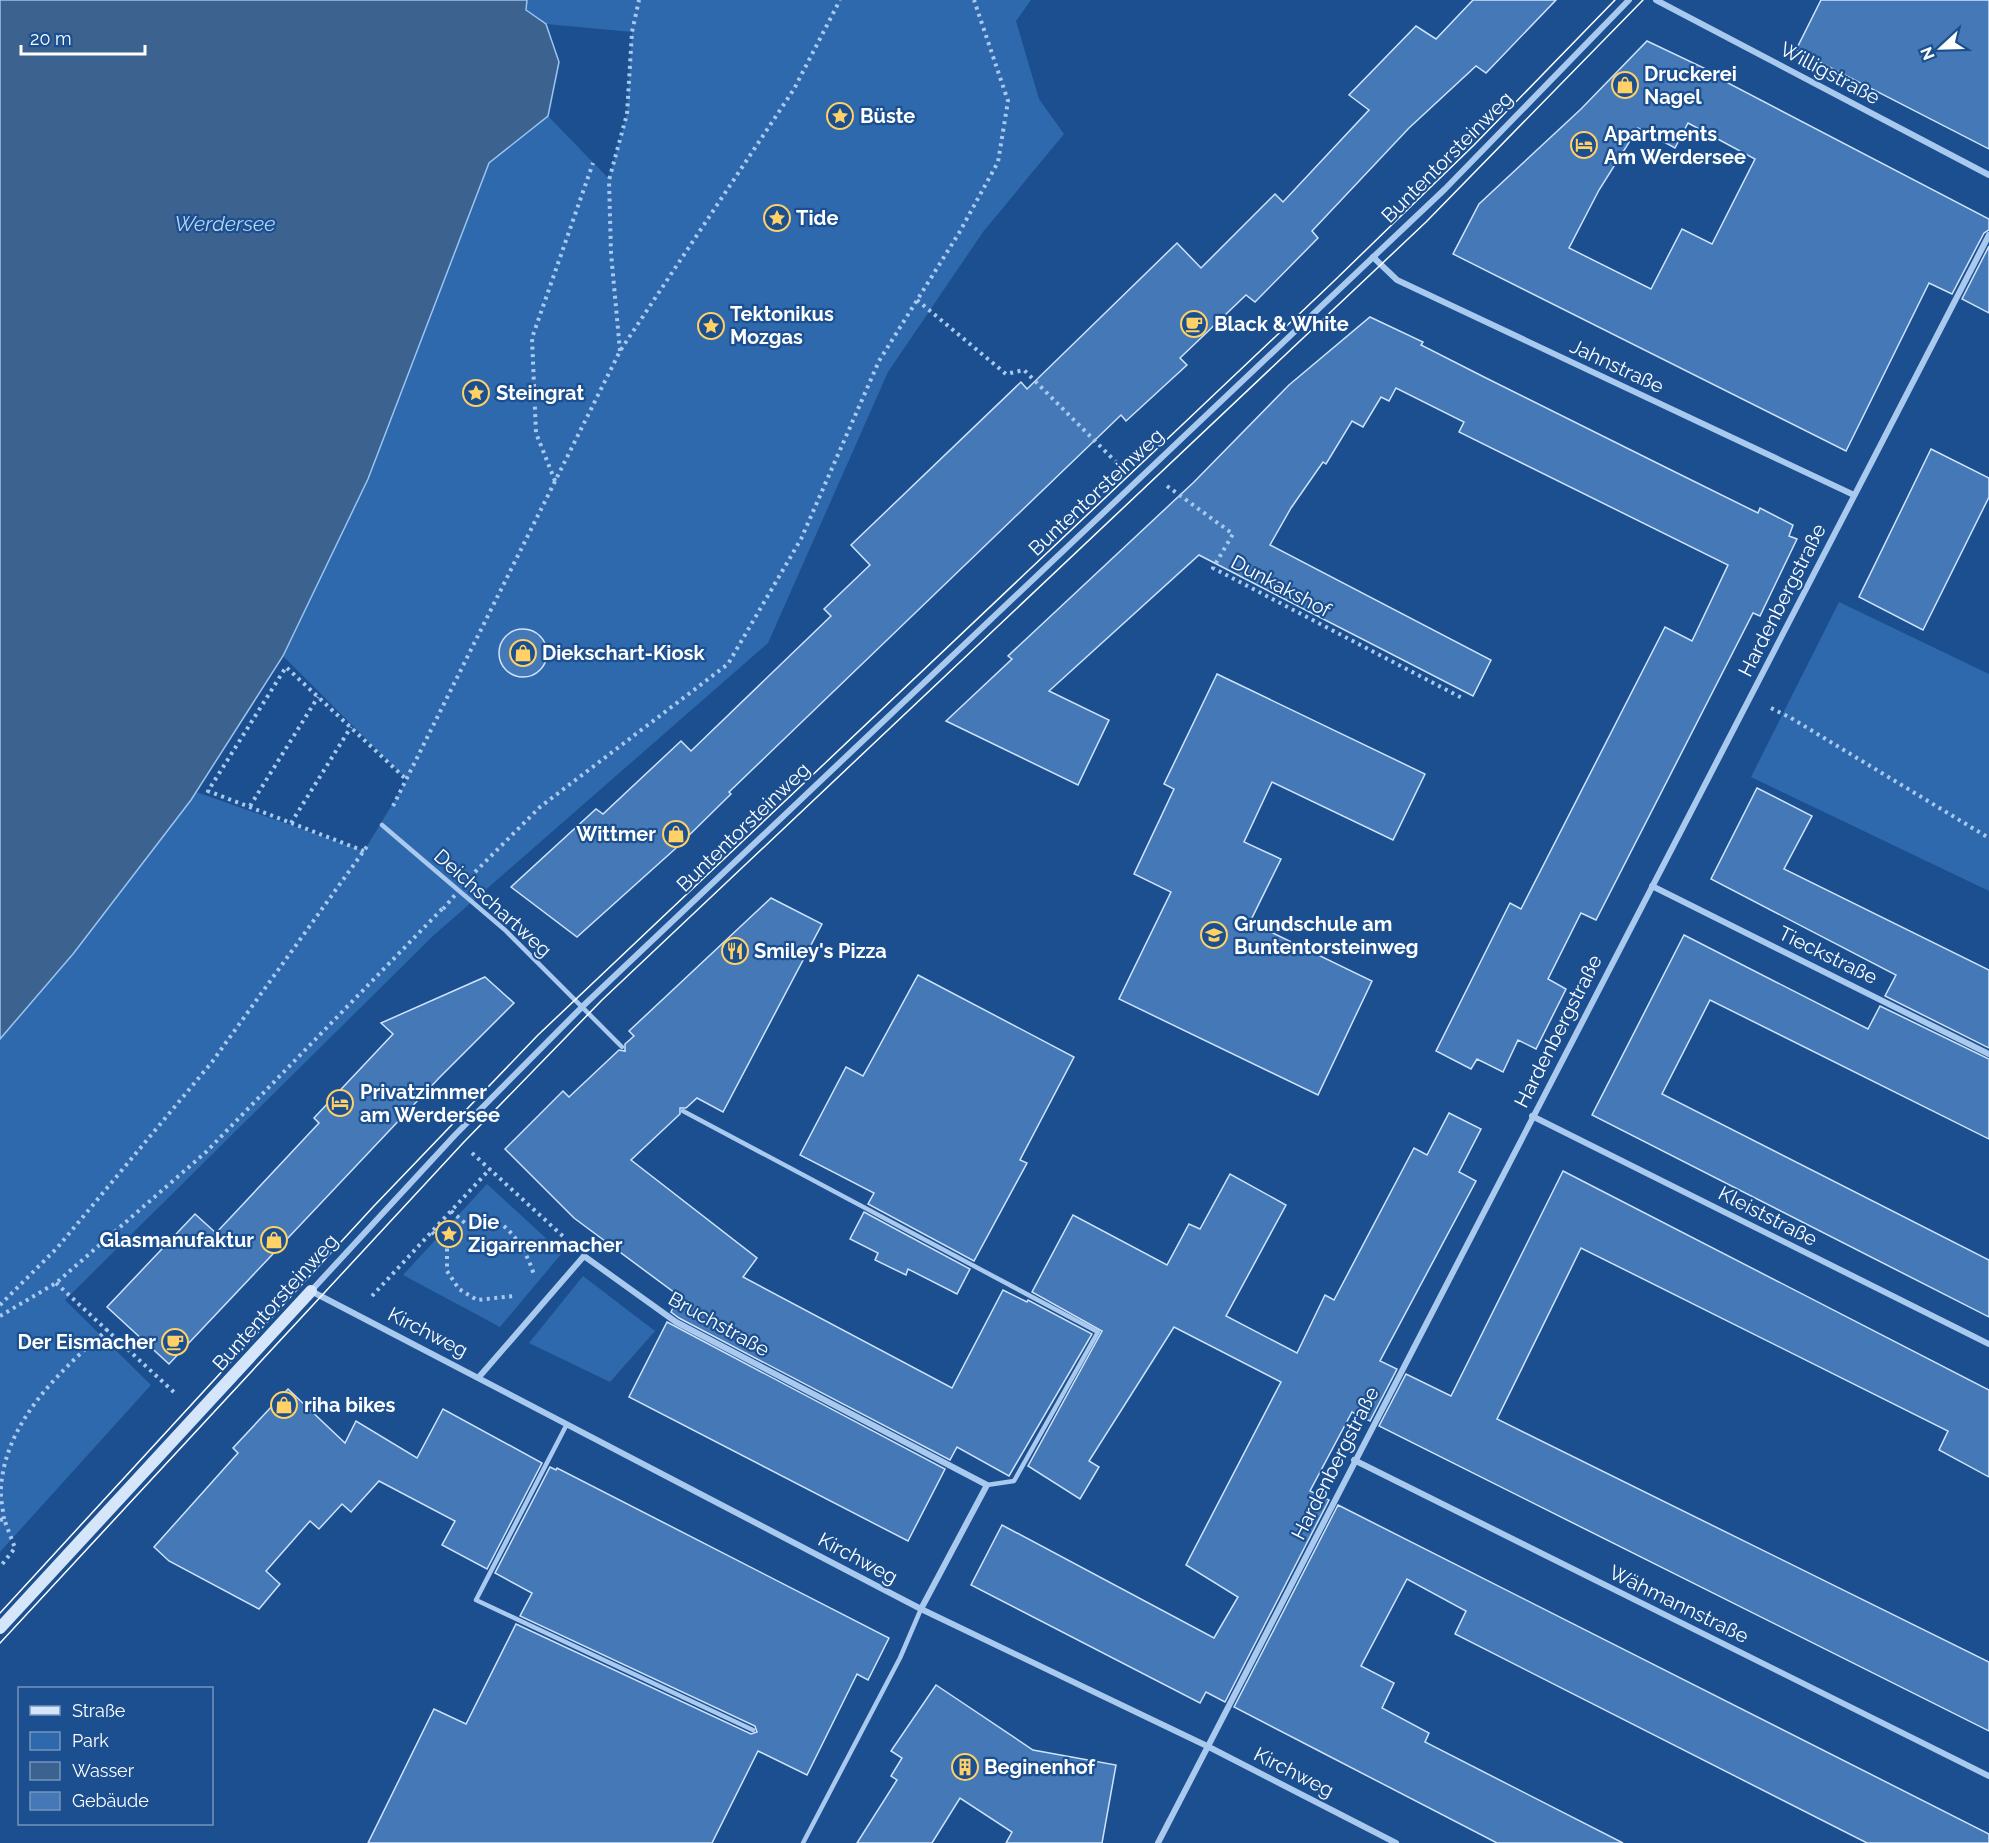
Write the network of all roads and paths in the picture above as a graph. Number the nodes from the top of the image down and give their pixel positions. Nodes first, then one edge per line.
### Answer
1 (639, 0) edge
2 (840, 0) edge
3 (974, 0) edge
4 (1629, 0) edge
5 (1656, 0) edge
6 (593, 163) dead end
7 (1989, 175) edge
8 (1989, 235) edge
9 (1373, 257) junction
10 (917, 300) junction
11 (620, 351) junction
12 (1150, 468) junction
13 (556, 481) junction
14 (1135, 482) junction
15 (1854, 495) junction
16 (318, 697) junction
17 (1749, 698) junction
18 (1464, 699) dead end
19 (351, 727) junction
20 (407, 780) junction
21 (250, 806) junction
22 (291, 823) junction
23 (382, 825) junction
24 (1989, 838) edge
25 (364, 851) junction
26 (1652, 886) junction
27 (583, 1006) junction
28 (622, 1047) dead end
29 (1989, 1054) edge
30 (683, 1111) dead end
31 (1532, 1116) junction
32 (455, 1135) junction
33 (490, 1169) junction
34 (451, 1211) junction
35 (432, 1232) junction
36 (584, 1256) junction
37 (529, 1281) dead end
38 (56, 1283) junction
39 (311, 1291) junction
40 (518, 1294) dead end
41 (0, 1305) edge
42 (356, 1314) junction
43 (0, 1316) edge
44 (108, 1329) junction
45 (1989, 1344) edge
46 (479, 1377) junction
47 (199, 1415) junction
48 (567, 1424) junction
49 (1354, 1460) junction
50 (987, 1485) junction
51 (2, 1519) edge
52 (0, 1566) edge
53 (921, 1609) junction
54 (0, 1628) edge
55 (753, 1730) dead end
56 (1207, 1746) junction
57 (1989, 1776) edge
58 (803, 1843) edge
59 (1158, 1843) edge
60 (1396, 1843) edge

1 - 11 path
2 - 11 path
3 - 10 path
4 - 9 street, Buntentorsteinweg
5 - 7 street, Willigstraße
6 - 13 path
8 - 15 street, Hardenbergstraße
9 - 12 street, Buntentorsteinweg
9 - 15 street, Jahnstraße
10 - 14 path
10 - 38 path, bridge
11 - 13 path
12 - 14 street, Buntentorsteinweg
12 - 18 path, Dunkakshof
13 - 20 path
14 - 27 street, Buntentorsteinweg
15 - 17 street, Hardenbergstraße
16 - 19 path
16 - 21 path
16 - 21 path
17 - 24 path
17 - 26 street, Hardenbergstraße
19 - 20 path
19 - 22 path
20 - 23 path
21 - 22 path
22 - 25 path
23 - 25 path
23 - 27 lane, Deichschartweg
25 - 41 path
26 - 29 street, Tieckstraße
26 - 31 street, Hardenbergstraße
27 - 28 lane
27 - 32 street, Buntentorsteinweg
30 - 50 lane
31 - 45 street, Kleiststraße
31 - 49 street, Hardenbergstraße
32 - 33 path
32 - 39 street, Buntentorsteinweg
33 - 34 path
33 - 36 path
34 - 35 path
34 - 37 path
35 - 40 path
35 - 42 path
36 - 46 street
36 - 50 street, Bruchstraße
38 - 43 path
38 - 44 path
39 - 42 street, Kirchweg
39 - 47 street, Buntentorsteinweg
42 - 46 street, Kirchweg
44 - 47 path
44 - 51 path
46 - 48 street, Kirchweg
47 - 54 street, Buntentorsteinweg
48 - 53 street, Kirchweg
48 - 55 lane
49 - 56 street, Hardenbergstraße
49 - 57 street, Wähmannstraße
50 - 53 street
51 - 52 path
53 - 56 street, Kirchweg
53 - 58 lane
56 - 59 street, Hardenbergstraße
56 - 60 street, Kirchweg

